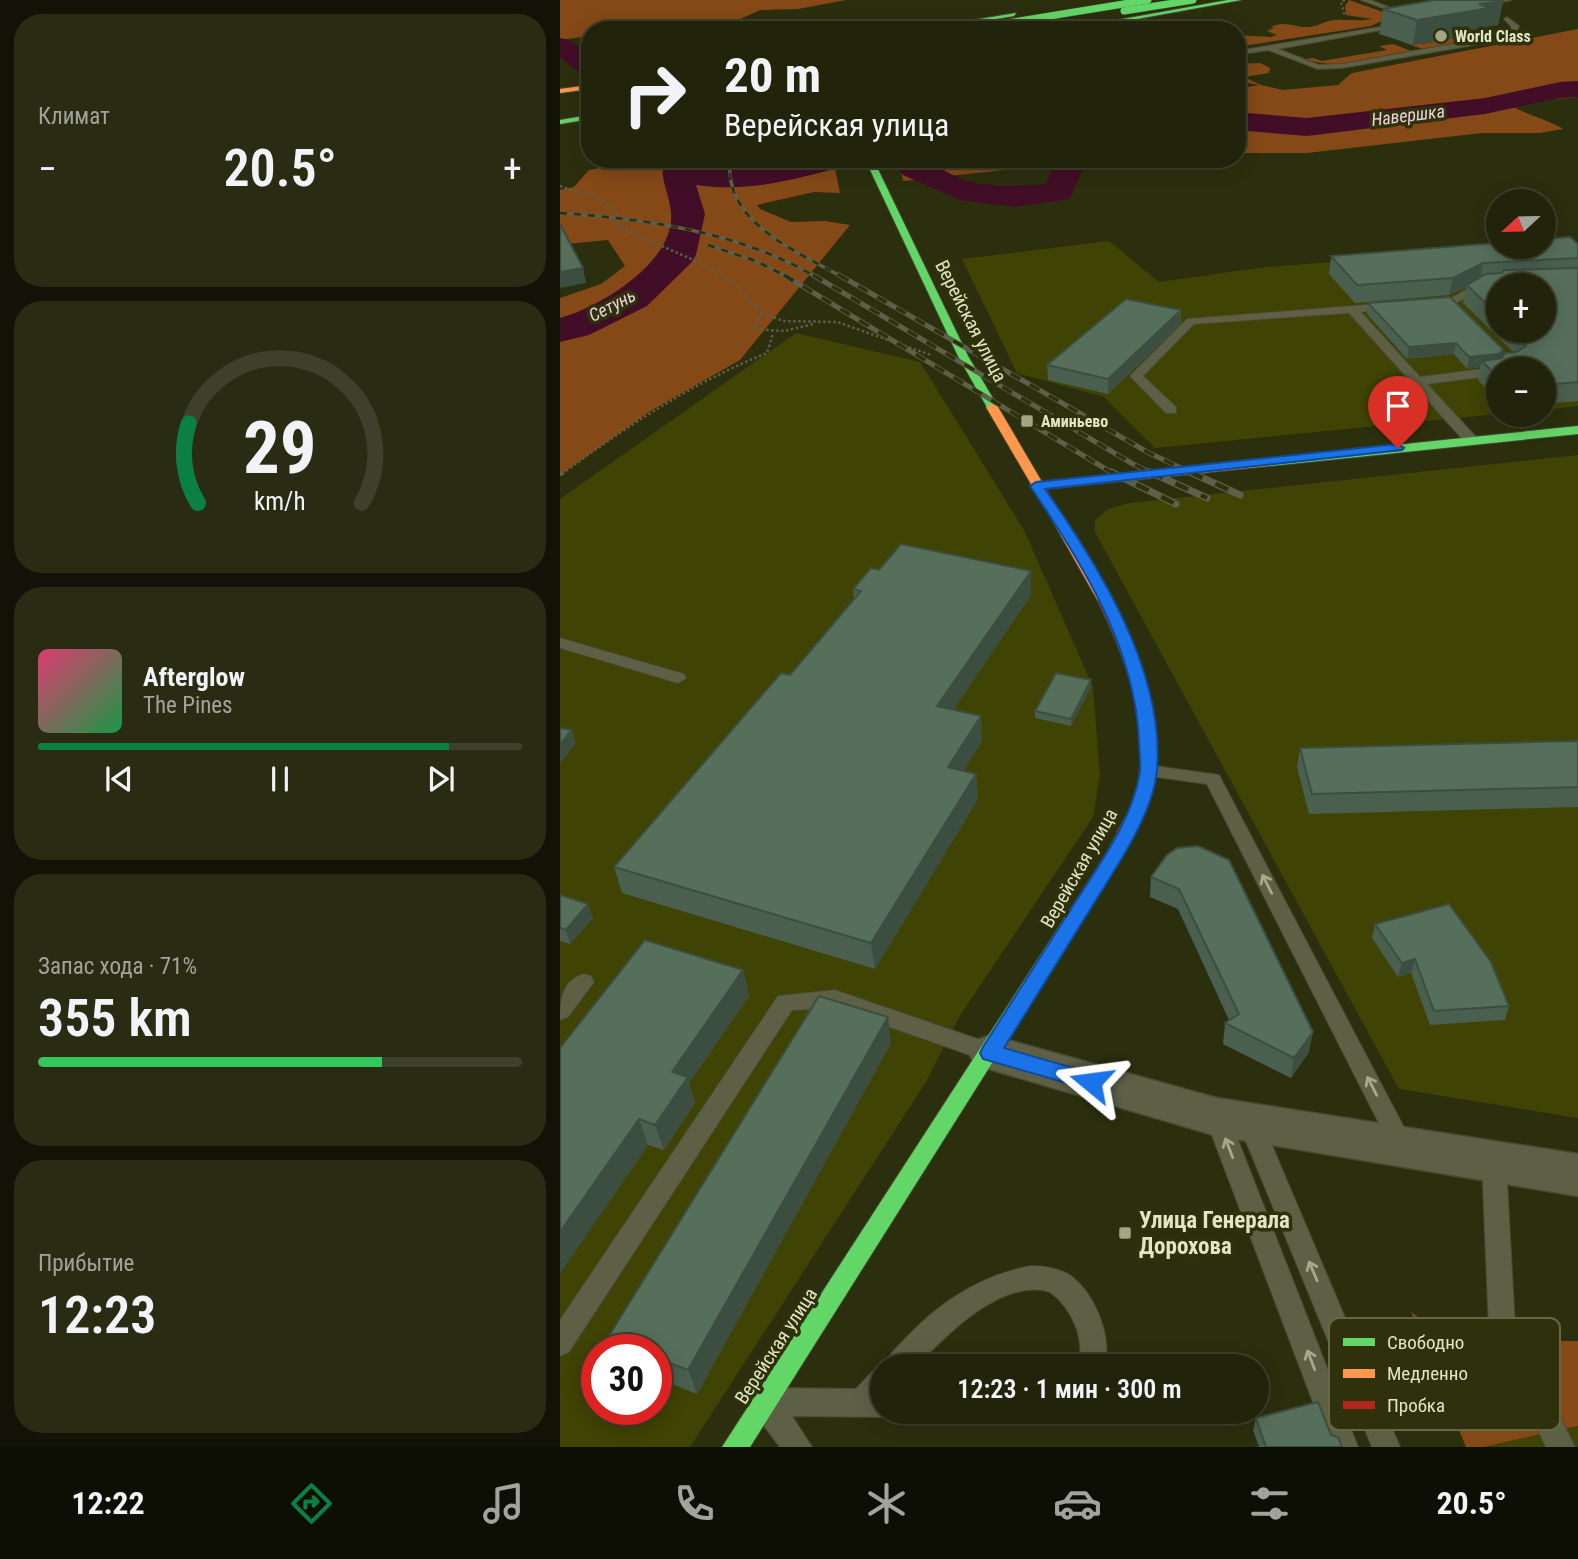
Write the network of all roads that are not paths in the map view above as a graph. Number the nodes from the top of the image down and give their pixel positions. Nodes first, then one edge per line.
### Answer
1 (996, 0) edge
2 (1102, 0) edge
3 (1193, 0) edge
4 (1238, 0) edge
5 (1364, 0) edge
6 (1508, 0) edge
7 (1148, 8) edge
8 (1030, 11) junction
9 (1472, 13) edge
10 (1495, 15) dead end
11 (1414, 17) edge
12 (1507, 19) junction
13 (1521, 20) dead end
14 (970, 21) edge
15 (1039, 21) edge
16 (1055, 21) edge
17 (1068, 21) edge
18 (1099, 21) edge
19 (1408, 24) dead end
20 (1269, 48) junction
21 (1246, 52) edge
22 (581, 88) edge
23 (560, 91) edge
24 (581, 98) edge
25 (560, 101) edge
26 (581, 108) edge
27 (560, 111) edge
28 (581, 118) edge
29 (560, 122) edge
30 (873, 168) edge
31 (1486, 286) edge
32 (1402, 305) edge
33 (1451, 305) edge
34 (1352, 309) junction
35 (1486, 371) edge
36 (1417, 381) junction
37 (1171, 410) dead end
38 (1578, 430) edge
39 (1471, 440) junction
40 (1036, 486) junction
41 (560, 643) edge
42 (678, 678) dead end
43 (1149, 771) junction
44 (583, 982) dead end
45 (560, 1011) edge
46 (990, 1053) junction
47 (1233, 1120) junction
48 (1403, 1147) junction
49 (1494, 1162) junction
50 (1578, 1175) edge
51 (1501, 1318) edge
52 (1329, 1325) edge
53 (560, 1343) edge
54 (910, 1354) edge
55 (1094, 1354) edge
56 (870, 1395) edge
57 (764, 1403) junction
58 (1329, 1403) edge
59 (1338, 1430) edge
60 (1378, 1430) edge
61 (1552, 1430) edge
62 (735, 1447) edge
63 (798, 1447) edge
64 (1344, 1447) edge
65 (1386, 1447) edge
66 (1561, 1447) edge

1 - 8 street
2 - 7 street
2 - 8 street
3 - 17 street, bridge
4 - 7 street
5 - 11 lane
6 - 9 lane
7 - 15 street, bridge
7 - 18 street
8 - 14 street
8 - 16 street
10 - 12 lane
12 - 13 lane
12 - 20 lane
19 - 20 lane
20 - 21 lane
22 - 23 street
24 - 25 street
26 - 27 street
28 - 29 street
30 - 40 street, Верейская улица
31 - 33 lane
32 - 34 lane
34 - 36 lane
34 - 37 lane
35 - 36 lane
36 - 39 lane
38 - 39 street
39 - 40 street
40 - 43 street, Верейская улица
41 - 42 lane
43 - 46 street, Верейская улица
48 -> 43 lane
44 - 45 lane
46 - 47 street
46 - 53 lane
46 - 57 street, Верейская улица
47 - 48 street
52 -> 47 lane
58 -> 47 lane
48 - 49 street
49 - 50 street
49 - 51 lane
54 - 55 lane
56 - 57 lane
57 - 62 street, Верейская улица
57 - 63 lane
64 -> 59 lane
65 -> 60 lane
61 - 66 lane

